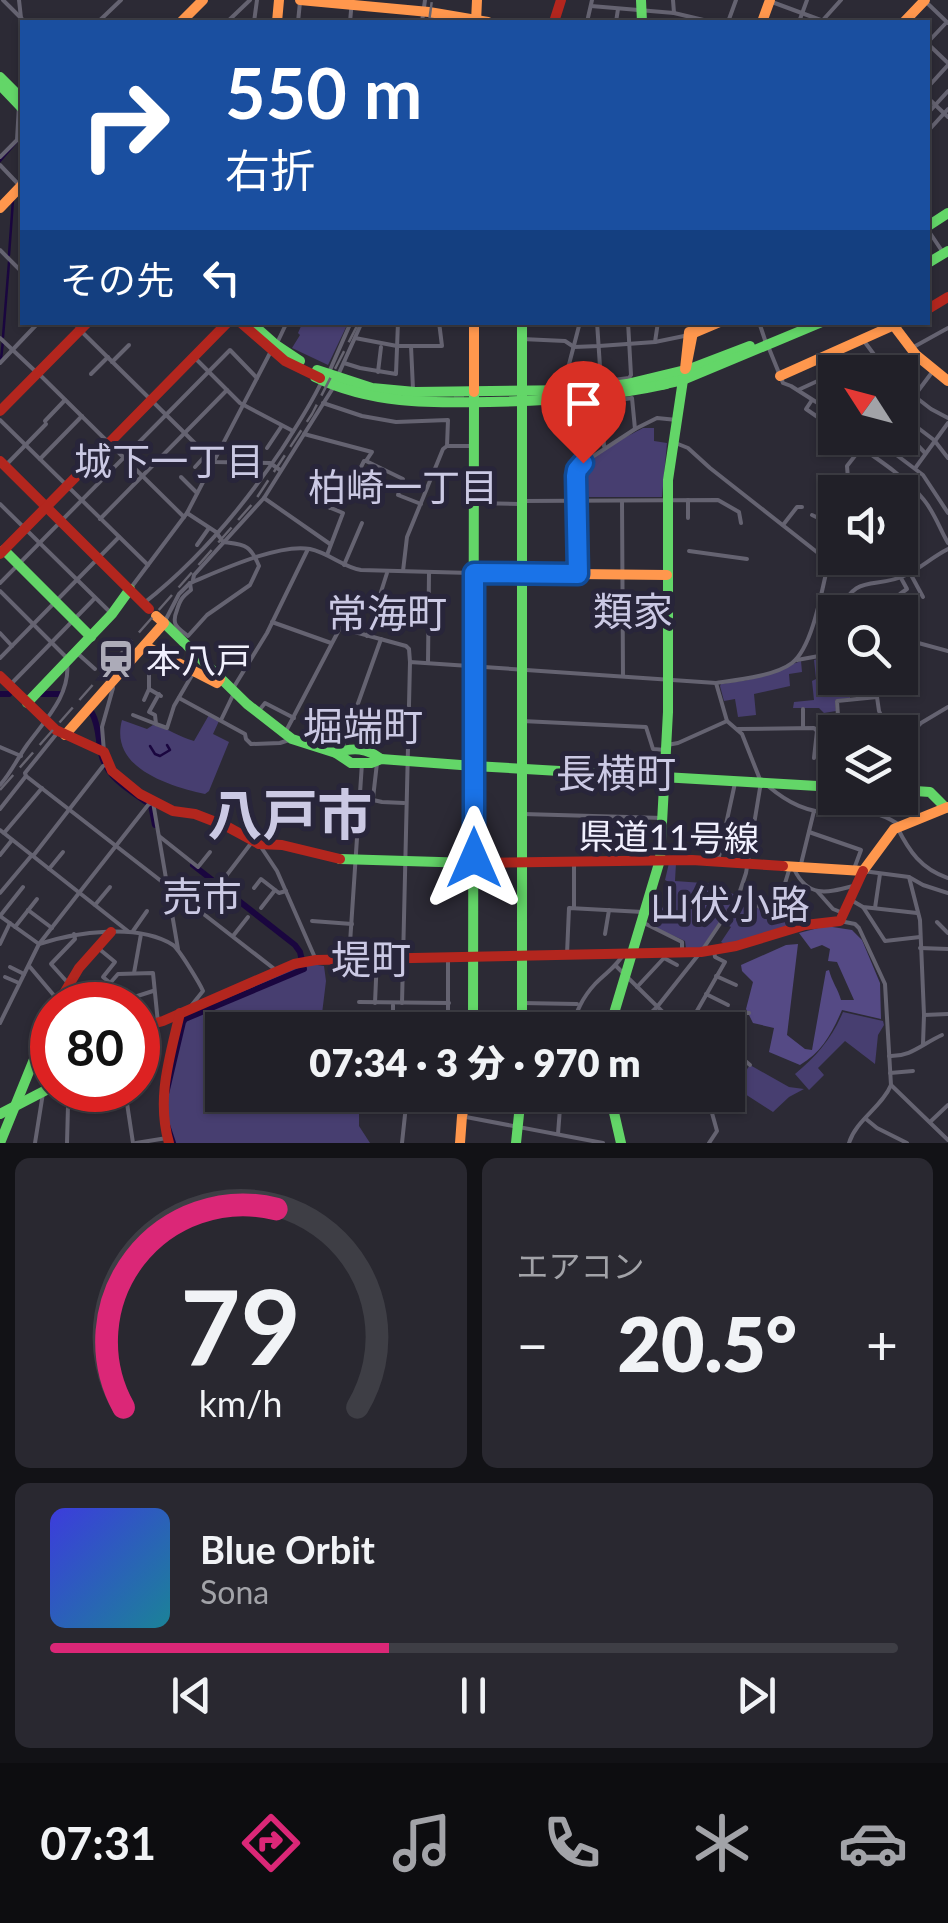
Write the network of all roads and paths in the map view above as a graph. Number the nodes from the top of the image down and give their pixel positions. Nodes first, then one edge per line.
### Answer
1 (3, 0) edge
2 (19, 0) edge
3 (121, 0) edge
4 (203, 0) edge
5 (254, 0) edge
6 (300, 0) edge
7 (673, 0) edge
8 (807, 0) edge
9 (841, 0) edge
10 (925, 0) edge
11 (771, 1) edge
12 (352, 2) edge
13 (592, 3) edge
14 (618, 8) junction
15 (641, 11) edge
16 (802, 12) junction
17 (674, 13) junction
18 (427, 14) edge
19 (23, 20) edge
20 (100, 20) edge
21 (183, 20) edge
22 (229, 20) edge
23 (467, 20) edge
24 (616, 20) edge
25 (704, 20) edge
26 (800, 20) edge
27 (822, 20) edge
28 (825, 20) edge
29 (906, 20) edge
30 (948, 22) edge
31 (930, 41) edge
32 (930, 45) edge
33 (948, 64) edge
34 (930, 72) edge
35 (0, 76) edge
36 (936, 78) junction
37 (930, 85) edge
38 (0, 86) edge
39 (948, 91) edge
40 (930, 100) edge
41 (20, 101) edge
42 (20, 101) edge
43 (935, 105) junction
44 (930, 111) edge
45 (20, 112) edge
46 (947, 113) edge
47 (0, 157) edge
48 (0, 165) edge
49 (20, 185) edge
50 (20, 189) edge
51 (0, 208) edge
52 (930, 231) edge
53 (0, 250) edge
54 (947, 254) edge
55 (20, 267) edge
56 (37, 325) edge
57 (80, 325) edge
58 (225, 325) edge
59 (244, 325) edge
60 (253, 325) edge
61 (285, 325) edge
62 (350, 325) edge
63 (361, 325) edge
64 (398, 325) edge
65 (439, 325) edge
66 (474, 325) edge
67 (522, 325) edge
68 (579, 325) edge
69 (597, 325) edge
70 (628, 325) edge
71 (658, 325) edge
72 (760, 325) edge
73 (799, 325) edge
74 (814, 325) edge
75 (893, 325) edge
76 (896, 325) edge
77 (692, 328) edge
78 (948, 328) edge
79 (1, 338) edge
80 (355, 338) junction
81 (522, 339) junction
82 (864, 341) junction
83 (656, 342) junction
84 (767, 343) junction
85 (129, 344) dead end
86 (629, 344) junction
87 (381, 345) junction
88 (397, 346) junction
89 (411, 346) junction
90 (599, 346) junction
91 (574, 347) junction
92 (273, 348) junction
93 (13, 349) junction
94 (910, 350) junction
95 (0, 351) edge
96 (834, 354) joint
97 (874, 355) edge
98 (194, 357) junction
99 (110, 360) junction
100 (0, 363) edge
101 (344, 363) junction
102 (36, 371) junction
103 (209, 371) junction
104 (932, 371) junction
105 (378, 372) junction
106 (91, 374) dead end
107 (684, 375) junction
108 (780, 376) junction
109 (327, 377) junction
110 (257, 378) junction
111 (818, 381) edge
112 (601, 382) junction
113 (948, 382) edge
114 (666, 384) junction
115 (413, 389) dead end
116 (228, 390) junction
117 (798, 390) junction
118 (614, 391) junction
119 (918, 391) edge
120 (352, 392) junction
121 (474, 397) junction
122 (526, 397) junction
123 (454, 398) tunnel mouth
124 (66, 400) junction
125 (152, 400) junction
126 (812, 400) junction
127 (918, 400) edge
128 (323, 403) junction
129 (818, 404) edge
130 (243, 405) junction
131 (0, 408) edge
132 (166, 415) junction
133 (82, 416) junction
134 (818, 417) edge
135 (0, 420) edge
136 (677, 420) junction
137 (948, 420) edge
138 (299, 422) junction
139 (282, 426) junction
140 (918, 427) edge
141 (308, 428) junction
142 (635, 430) junction
143 (293, 431) junction
144 (185, 433) junction
145 (304, 434) junction
146 (934, 440) junction
147 (674, 442) junction
148 (109, 443) junction
149 (25, 445) junction
150 (918, 445) edge
151 (447, 446) junction
152 (474, 446) junction
153 (604, 447) junction
154 (267, 448) dead end
155 (926, 453) junction
156 (207, 455) junction
157 (873, 455) edge
158 (900, 455) edge
159 (124, 458) junction
160 (948, 458) edge
161 (40, 459) junction
162 (366, 461) junction
163 (214, 462) junction
164 (2, 463) edge
165 (272, 464) junction
166 (194, 467) dead end
167 (916, 467) junction
168 (280, 470) junction
169 (357, 476) dead end
170 (142, 477) junction
171 (181, 477) dead end
172 (346, 480) dead end
173 (324, 481) dead end
174 (67, 486) junction
175 (198, 493) junction
176 (264, 498) junction
177 (668, 500) junction
178 (688, 500) junction
179 (82, 501) junction
180 (577, 501) junction
181 (622, 501) junction
182 (522, 502) junction
183 (474, 503) junction
184 (0, 504) edge
185 (421, 504) junction
186 (46, 507) junction
187 (802, 507) dead end
188 (330, 508) junction
189 (948, 512) edge
190 (185, 515) junction
191 (812, 515) dead end
192 (688, 518) dead end
193 (818, 518) edge
194 (934, 518) junction
195 (100, 519) junction
196 (62, 522) junction
197 (362, 522) dead end
198 (740, 523) dead end
199 (783, 525) junction
200 (209, 528) junction
201 (25, 529) junction
202 (217, 535) junction
203 (119, 537) junction
204 (224, 542) junction
205 (40, 544) junction
206 (331, 544) junction
207 (198, 545) dead end
208 (948, 546) edge
209 (308, 549) junction
210 (689, 550) dead end
211 (2, 552) edge
212 (818, 553) edge
213 (327, 555) junction
214 (98, 558) junction
215 (256, 558) junction
216 (747, 559) dead end
217 (19, 564) junction
218 (344, 565) junction
219 (148, 566) junction
220 (918, 567) edge
221 (388, 572) junction
222 (403, 572) junction
223 (522, 572) junction
224 (429, 573) junction
225 (474, 573) junction
226 (578, 574) junction
227 (622, 575) junction
228 (667, 575) junction
229 (824, 575) edge
230 (906, 575) edge
231 (911, 575) edge
232 (901, 578) junction
233 (77, 580) junction
234 (191, 583) junction
235 (0, 584) edge
236 (130, 589) junction
237 (0, 591) edge
238 (900, 594) dead end
239 (847, 595) edge
240 (922, 597) dead end
241 (95, 598) junction
242 (56, 601) junction
243 (153, 613) junction
244 (112, 614) junction
245 (74, 620) junction
246 (815, 620) junction
247 (818, 620) edge
248 (272, 622) junction
249 (33, 624) junction
250 (0, 634) edge
251 (91, 636) junction
252 (367, 636) junction
253 (381, 640) junction
254 (52, 643) junction
255 (331, 643) junction
256 (918, 643) edge
257 (12, 646) junction
258 (145, 646) junction
259 (181, 650) dead end
260 (948, 651) edge
261 (161, 654) junction
262 (818, 656) edge
263 (0, 658) edge
264 (71, 658) junction
265 (796, 660) junction
266 (176, 661) junction
267 (410, 662) junction
268 (428, 663) junction
269 (474, 666) junction
270 (95, 669) dead end
271 (522, 669) junction
272 (194, 670) junction
273 (0, 676) edge
274 (623, 677) junction
275 (220, 679) junction
276 (107, 680) junction
277 (668, 680) junction
278 (716, 682) junction
279 (10, 686) junction
280 (149, 689) junction
281 (233, 692) junction
282 (179, 698) junction
283 (28, 703) junction
284 (153, 704) junction
285 (948, 707) edge
286 (803, 709) dead end
287 (258, 713) junction
288 (838, 715) edge
289 (881, 715) edge
290 (133, 716) dead end
291 (294, 718) junction
292 (221, 720) junction
293 (522, 720) junction
294 (46, 721) junction
295 (727, 721) junction
296 (156, 724) junction
297 (918, 725) edge
298 (803, 727) junction
299 (738, 728) junction
300 (62, 733) junction
301 (288, 736) junction
302 (0, 747) edge
303 (667, 748) junction
304 (814, 750) junction
305 (818, 750) edge
306 (338, 752) junction
307 (21, 756) junction
308 (106, 758) junction
309 (814, 758) dead end
310 (379, 760) junction
311 (407, 761) junction
312 (362, 764) junction
313 (474, 766) junction
314 (522, 769) junction
315 (26, 776) junction
316 (665, 776) junction
317 (735, 780) junction
318 (763, 782) junction
319 (0, 785) edge
320 (818, 786) edge
321 (42, 788) junction
322 (918, 791) edge
323 (360, 797) junction
324 (373, 798) junction
325 (153, 802) junction
326 (406, 803) junction
327 (947, 808) edge
328 (0, 809) edge
329 (70, 809) junction
330 (814, 810) junction
331 (523, 814) junction
332 (663, 818) junction
333 (898, 826) junction
334 (2, 832) edge
335 (808, 832) junction
336 (159, 836) junction
337 (12, 840) junction
338 (255, 843) junction
339 (116, 846) junction
340 (62, 852) dead end
341 (210, 852) dead end
342 (0, 855) edge
343 (32, 856) junction
344 (357, 859) junction
345 (660, 860) junction
346 (406, 861) junction
347 (718, 861) junction
348 (524, 862) junction
349 (574, 862) junction
350 (474, 863) junction
351 (747, 863) junction
352 (794, 868) junction
353 (49, 869) junction
354 (858, 870) junction
355 (277, 871) junction
356 (880, 874) junction
357 (909, 878) junction
358 (948, 878) edge
359 (267, 884) junction
360 (22, 886) dead end
361 (110, 886) dead end
362 (168, 886) junction
363 (858, 886) junction
364 (805, 887) junction
365 (254, 888) dead end
366 (275, 890) junction
367 (817, 891) junction
368 (286, 892) junction
369 (0, 893) edge
370 (80, 893) junction
371 (948, 893) edge
372 (738, 896) junction
373 (37, 899) dead end
374 (762, 899) dead end
375 (850, 900) junction
376 (95, 905) junction
377 (778, 906) dead end
378 (799, 906) dead end
379 (863, 907) junction
380 (261, 908) dead end
381 (574, 908) junction
382 (875, 908) junction
383 (28, 910) junction
384 (200, 910) junction
385 (610, 910) junction
386 (147, 911) dead end
387 (918, 913) junction
388 (0, 917) edge
389 (842, 917) junction
390 (248, 918) dead end
391 (646, 918) junction
392 (312, 921) dead end
393 (937, 922) dead end
394 (352, 924) junction
395 (13, 925) junction
396 (52, 928) junction
397 (111, 932) junction
398 (131, 933) junction
399 (74, 934) junction
400 (142, 934) junction
401 (606, 934) dead end
402 (948, 934) edge
403 (233, 936) junction
404 (920, 937) junction
405 (0, 944) edge
406 (39, 944) junction
407 (98, 948) junction
408 (178, 948) junction
409 (920, 948) junction
410 (948, 948) edge
411 (714, 951) junction
412 (682, 952) junction
413 (701, 952) junction
414 (628, 953) junction
415 (522, 954) junction
416 (567, 954) junction
417 (664, 955) junction
418 (403, 956) junction
419 (448, 956) junction
420 (474, 956) junction
421 (378, 957) junction
422 (350, 958) junction
423 (316, 960) junction
424 (676, 965) dead end
425 (29, 966) junction
426 (616, 966) junction
427 (10, 968) dead end
428 (277, 971) junction
429 (134, 973) junction
430 (24, 974) junction
431 (625, 976) junction
432 (716, 976) junction
433 (5, 977) dead end
434 (42, 982) edge
435 (66, 982) edge
436 (70, 982) edge
437 (110, 982) edge
438 (112, 982) edge
439 (154, 982) edge
440 (19, 984) junction
441 (736, 985) dead end
442 (637, 987) junction
443 (706, 994) junction
444 (358, 1002) dead end
445 (375, 1002) junction
446 (449, 1002) junction
447 (393, 1003) junction
448 (402, 1003) junction
449 (522, 1003) junction
450 (579, 1005) junction
451 (728, 1005) dead end
452 (657, 1007) junction
453 (185, 1010) junction
454 (393, 1012) edge
455 (449, 1012) edge
456 (474, 1012) edge
457 (522, 1012) edge
458 (577, 1012) edge
459 (614, 1012) edge
460 (652, 1012) edge
461 (663, 1012) edge
462 (696, 1012) edge
463 (745, 1013) edge
464 (749, 1013) dead end
465 (948, 1014) edge
466 (924, 1015) junction
467 (0, 1020) edge
468 (160, 1021) edge
469 (942, 1035) dead end
470 (922, 1044) junction
471 (889, 1056) junction
472 (745, 1061) edge
473 (750, 1065) dead end
474 (30, 1071) edge
475 (913, 1071) dead end
476 (890, 1073) junction
477 (891, 1085) junction
478 (30, 1100) edge
479 (948, 1105) edge
480 (15, 1108) junction
481 (43, 1112) edge
482 (68, 1112) edge
483 (129, 1112) edge
484 (405, 1112) edge
485 (463, 1112) edge
486 (520, 1112) edge
487 (559, 1112) edge
488 (614, 1112) edge
489 (712, 1112) edge
490 (0, 1114) edge
491 (462, 1116) junction
492 (866, 1119) junction
493 (930, 1122) junction
494 (519, 1126) junction
495 (556, 1134) junction
496 (948, 1140) edge
497 (168, 1141) edge
498 (150, 1142) edge
499 (0, 1143) edge
500 (35, 1143) edge
501 (68, 1143) edge
502 (134, 1143) edge
503 (402, 1143) edge
504 (460, 1143) edge
505 (516, 1143) edge
506 (552, 1143) edge
507 (604, 1143) edge
508 (621, 1143) edge
509 (709, 1143) edge
510 (850, 1143) edge
511 (907, 1143) edge

1 - 19 street
2 - 19 street
3 - 20 street
4 - 21 main road
5 - 22 street
6 - 12 main road
7 - 17 street
8 - 16 street
9 - 28 street
10 - 29 main road
10 - 30 street
11 - 16 street
12 - 18 main road
13 - 14 street
14 - 15 street
14 - 24 street
15 - 17 street
16 - 26 street
16 - 27 street
17 - 25 street
18 - 23 main road
30 - 31 street
32 - 33 street
33 - 36 street
34 - 36 street
35 - 41 main road
36 - 37 street
38 - 42 main road
39 - 43 street
40 - 43 street
43 - 44 street
43 - 46 street
45 - 47 street
48 - 49 street
50 - 51 main road
52 - 54 street
53 - 55 street
56 - 93 street
57 - 99 street
57 - 102 main road
58 - 98 main road
59 - 92 main road
60 - 92 main road
61 - 92 street
62 - 109 street
63 - 80 street
64 - 88 street
65 - 89 street
66 - 121 main road
67 - 81 main road
68 - 91 street
69 - 90 street
70 - 86 street
71 - 83 street
72 - 84 street
73 - 84 main road
74 - 84 main road
75 - 82 main road
76 - 94 main road
77 - 83 street
77 - 107 main road
78 - 94 street
79 - 93 street
79 - 95 street
80 - 87 street
80 - 101 street
81 - 91 street
81 - 122 main road
82 - 96 main road
82 - 97 street
83 - 86 street
84 - 107 main road
84 - 108 street
85 - 99 street
86 - 90 street
86 - 112 street
87 - 88 street
87 - 105 street
88 - 89 street
88 - 105 street
89 - 115 street
90 - 91 street
90 - 112 street
91 - 112 street
92 - 109 main road
92 - 110 street
93 - 100 street
93 - 102 street
94 - 104 main road
96 - 108 main road
98 - 103 street
98 - 125 main road
99 - 106 street
99 - 125 street
101 - 105 street
101 - 109 street
102 - 124 street
102 - 131 main road
103 - 110 street
103 - 116 street
103 - 132 street
104 - 113 main road
104 - 119 street
107 - 114 main road
107 - 118 main road
107 - 122 main road
107 - 136 main road
108 - 117 street
109 - 120 main road
109 - 121 main road
109 - 123 main road
109 - 138 street
110 - 130 street
111 - 117 street
114 - 118 main road
114 - 122 main road
116 - 130 street
116 - 144 street
117 - 126 street
118 - 122 main road
120 - 121 main road
120 - 128 street
121 - 122 main road
121 - 152 main road
122 - 182 main road
124 - 133 street
124 - 149 street
125 - 132 street
125 - 148 main road
126 - 129 street
126 - 134 street
127 - 137 street
128 - 141 street
128 - 151 street
130 - 139 street
130 - 163 street
132 - 144 street
132 - 159 street
133 - 148 street
133 - 161 street
135 - 149 street
136 - 142 street
136 - 147 main road
137 - 146 street
138 - 141 street
138 - 143 street
139 - 143 street
139 - 154 street
140 - 146 street
141 - 145 street
142 - 153 street
142 - 153 street
143 - 165 street
144 - 156 street
144 - 170 street
145 - 162 street
145 - 168 street
146 - 155 street
146 - 160 street
147 - 177 main road
147 - 199 street
148 - 159 street
148 - 174 main road
149 - 161 street
149 - 164 street
150 - 155 street
151 - 152 street
151 - 185 street
152 - 183 main road
153 - 180 street
155 - 167 street
156 - 163 street
156 - 166 street
157 - 194 street
158 - 167 street
159 - 170 street
159 - 179 street
161 - 174 street
162 - 169 street
162 - 185 street
163 - 165 street
163 - 175 street
164 - 186 main road
165 - 168 street
165 - 202 street
167 - 189 street
168 - 176 street
170 - 190 street
170 - 195 street
171 - 175 street
172 - 188 street
173 - 188 street
174 - 179 street
174 - 186 main road
175 - 190 street
176 - 204 street
176 - 206 street
177 - 178 street
177 - 181 street
177 - 228 main road
178 - 192 street
178 - 198 street
179 - 195 street
179 - 196 street
180 - 181 street
180 - 182 street
180 - 226 street
181 - 227 street
182 - 183 street
182 - 223 main road
183 - 225 main road
184 - 201 street
185 - 222 street
186 - 196 main road
186 - 201 main road
187 - 199 street
188 - 206 street
189 - 194 street
190 - 200 street
190 - 219 street
191 - 193 street
194 - 208 street
195 - 203 street
196 - 205 street
196 - 214 main road
197 - 218 street
199 - 212 street
200 - 202 street
200 - 207 street
201 - 205 street
201 - 211 main road
202 - 204 street
202 - 243 street
203 - 214 street
203 - 219 street
204 - 215 street
204 - 234 street
205 - 217 street
205 - 233 street
206 - 213 street
208 - 220 street
209 - 213 street
209 - 215 street
209 - 248 street
210 - 216 street
211 - 217 main road
213 - 218 street
214 - 233 street
214 - 236 main road
215 - 234 street
215 - 234 street
217 - 235 street
217 - 242 main road
218 - 221 street
219 - 236 street
221 - 222 street
221 - 252 street
222 - 224 street
223 - 225 main road
223 - 226 main road
223 - 271 main road
224 - 225 street
224 - 268 street
225 - 269 main road
226 - 227 main road
227 - 228 main road
227 - 274 street
228 - 277 main road
229 - 246 street
230 - 232 street
231 - 240 street
232 - 238 street
232 - 239 street
233 - 241 street
233 - 242 street
234 - 243 street
236 - 243 main road
236 - 244 main road
237 - 249 street
241 - 244 street
241 - 245 street
242 - 245 main road
242 - 249 street
243 - 258 main road
243 - 275 main road
244 - 251 main road
245 - 251 main road
245 - 254 street
246 - 247 street
246 - 265 street
248 - 255 street
248 - 281 street
249 - 254 street
249 - 257 street
250 - 257 street
251 - 264 main road
252 - 253 street
252 - 255 street
253 - 267 street
253 - 306 street
254 - 264 street
254 - 279 street
255 - 291 street
256 - 260 street
257 - 263 street
258 - 261 main road
258 - 276 main road
259 - 266 street
261 - 266 main road
261 - 280 street
262 - 265 street
264 - 270 street
264 - 283 main road
264 - 294 street
265 - 278 street
266 - 272 main road
267 - 268 street
267 - 311 street
268 - 269 street
269 - 271 street
269 - 313 main road
271 - 274 street
271 - 293 main road
272 - 275 main road
272 - 282 street
273 - 279 main road
274 - 277 street
275 - 281 main road
276 - 300 main road
276 - 308 street
277 - 278 street
277 - 303 main road
278 - 295 street
279 - 283 main road
280 - 284 street
280 - 284 street
281 - 287 main road
281 - 292 street
282 - 292 street
282 - 296 street
283 - 294 main road
284 - 296 street
285 - 297 street
286 - 298 street
287 - 291 street
287 - 301 main road
288 - 289 street
290 - 296 street
291 - 301 street
292 - 301 street
293 - 303 street
293 - 314 main road
294 - 300 main road
294 - 307 street
295 - 299 street
295 - 303 street
298 - 299 street
298 - 304 street
299 - 318 street
300 - 308 main road
300 - 315 street
301 - 306 main road
302 - 307 street
303 - 316 main road
304 - 305 street
304 - 309 street
306 - 310 main road
306 - 312 main road
307 - 319 street
308 - 325 main road
308 - 329 street
310 - 311 main road
310 - 312 main road
310 - 324 street
311 - 313 main road
311 - 326 street
312 - 323 street
313 - 314 main road
313 - 350 main road
314 - 316 main road
314 - 331 main road
315 - 321 street
315 - 328 street
316 - 317 main road
316 - 332 main road
317 - 318 main road
317 - 347 street
318 - 320 main road
318 - 330 street
318 - 351 street
321 - 329 street
321 - 334 street
322 - 327 main road
323 - 324 street
323 - 344 street
324 - 326 street
325 - 336 street
325 - 338 main road
325 - 339 street
326 - 346 street
327 - 333 main road
329 - 339 street
329 - 343 street
330 - 333 street
330 - 335 street
331 - 332 street
331 - 348 main road
332 - 345 main road
333 - 354 main road
333 - 358 street
334 - 337 street
335 - 352 street
335 - 354 street
336 - 341 street
336 - 362 street
337 - 342 street
337 - 343 street
338 - 344 main road, 県道11号線
338 - 355 street
338 - 384 street
339 - 362 street
339 - 370 street
340 - 353 street
343 - 353 street
343 - 369 street
344 - 346 main road, 県道11号線
344 - 394 street
345 - 347 main road, 県道11号線
345 - 349 main road, 県道11号線
345 - 391 main road
346 - 350 main road, 県道11号線
346 - 418 street
347 - 351 main road, 県道11号線
348 - 349 main road, 県道11号線
348 - 350 main road, 県道11号線
348 - 415 main road
349 - 381 street
350 - 420 main road
351 - 352 main road, 県道11号線
351 - 372 street
352 - 354 main road, 県道11号線
352 - 364 street
352 - 377 street
353 - 370 street
354 - 356 street
354 - 363 main road
355 - 359 street
355 - 368 street
356 - 357 street
356 - 382 street
357 - 371 street
357 - 387 street
359 - 365 street
359 - 366 street
360 - 388 street
361 - 376 street
362 - 384 street
362 - 408 street
363 - 367 street
363 - 375 main road
364 - 367 street
364 - 378 street
366 - 368 street
366 - 380 street
367 - 389 street
368 - 423 street
370 - 376 street
370 - 396 street
372 - 374 street
372 - 413 street
373 - 383 street
375 - 379 street
375 - 389 main road
376 - 398 street
379 - 382 street
379 - 404 street
381 - 385 street
381 - 416 street
382 - 387 street
383 - 395 street
383 - 396 street
384 - 403 street
385 - 391 street
385 - 401 street
386 - 398 street
387 - 404 street
388 - 395 street
389 - 411 main road
389 - 471 street
390 - 403 street
391 - 412 street
391 - 414 main road
392 - 394 street
393 - 402 street
394 - 422 street
395 - 405 street
395 - 406 street
396 - 406 street
397 - 398 street
397 - 399 street
397 - 407 main road
398 - 400 street
399 - 406 street
399 - 435 street
400 - 408 street
400 - 429 street
403 - 428 street
404 - 409 street
406 - 425 street
407 - 436 main road
407 - 437 street
408 - 453 street
409 - 410 street
409 - 466 street
411 - 413 main road
411 - 432 street
412 - 413 main road
412 - 417 main road
413 - 452 street
414 - 416 main road
414 - 417 main road
414 - 426 street
414 - 431 main road
415 - 416 main road
415 - 420 main road
415 - 449 main road
417 - 424 street
417 - 442 street
418 - 419 main road
418 - 421 main road
418 - 448 street
419 - 420 main road
419 - 446 street
420 - 456 main road
421 - 422 main road
421 - 445 street
422 - 423 main road
423 - 428 main road
425 - 430 street
425 - 434 street
426 - 431 street
426 - 450 street
427 - 430 street
428 - 453 main road
429 - 438 street
429 - 439 street
430 - 440 street
431 - 442 street
431 - 459 main road
432 - 441 street
432 - 443 street
433 - 440 street
440 - 467 street
442 - 452 street
443 - 451 street
443 - 462 street
444 - 445 street
445 - 447 street
446 - 448 street
446 - 455 street
447 - 448 street
447 - 454 street
449 - 450 street
449 - 457 main road
450 - 458 street
452 - 460 street
452 - 461 street
453 - 468 main road
453 - 497 main road
463 - 464 street
465 - 466 street
466 - 470 street
469 - 470 street
470 - 471 street
471 - 476 street
472 - 473 street
474 - 480 main road
475 - 476 street
476 - 477 street
477 - 492 street
477 - 493 street
478 - 480 main road
479 - 493 street
480 - 490 main road
480 - 499 main road
481 - 500 street
482 - 501 street
483 - 502 street
484 - 503 street
485 - 491 main road
486 - 494 main road
487 - 495 street
488 - 508 main road
489 - 509 street
491 - 494 street
491 - 504 main road
492 - 510 street
492 - 511 street
493 - 496 street
494 - 495 street
494 - 505 main road
495 - 506 street
495 - 507 street
497 - 498 street
498 - 502 street

